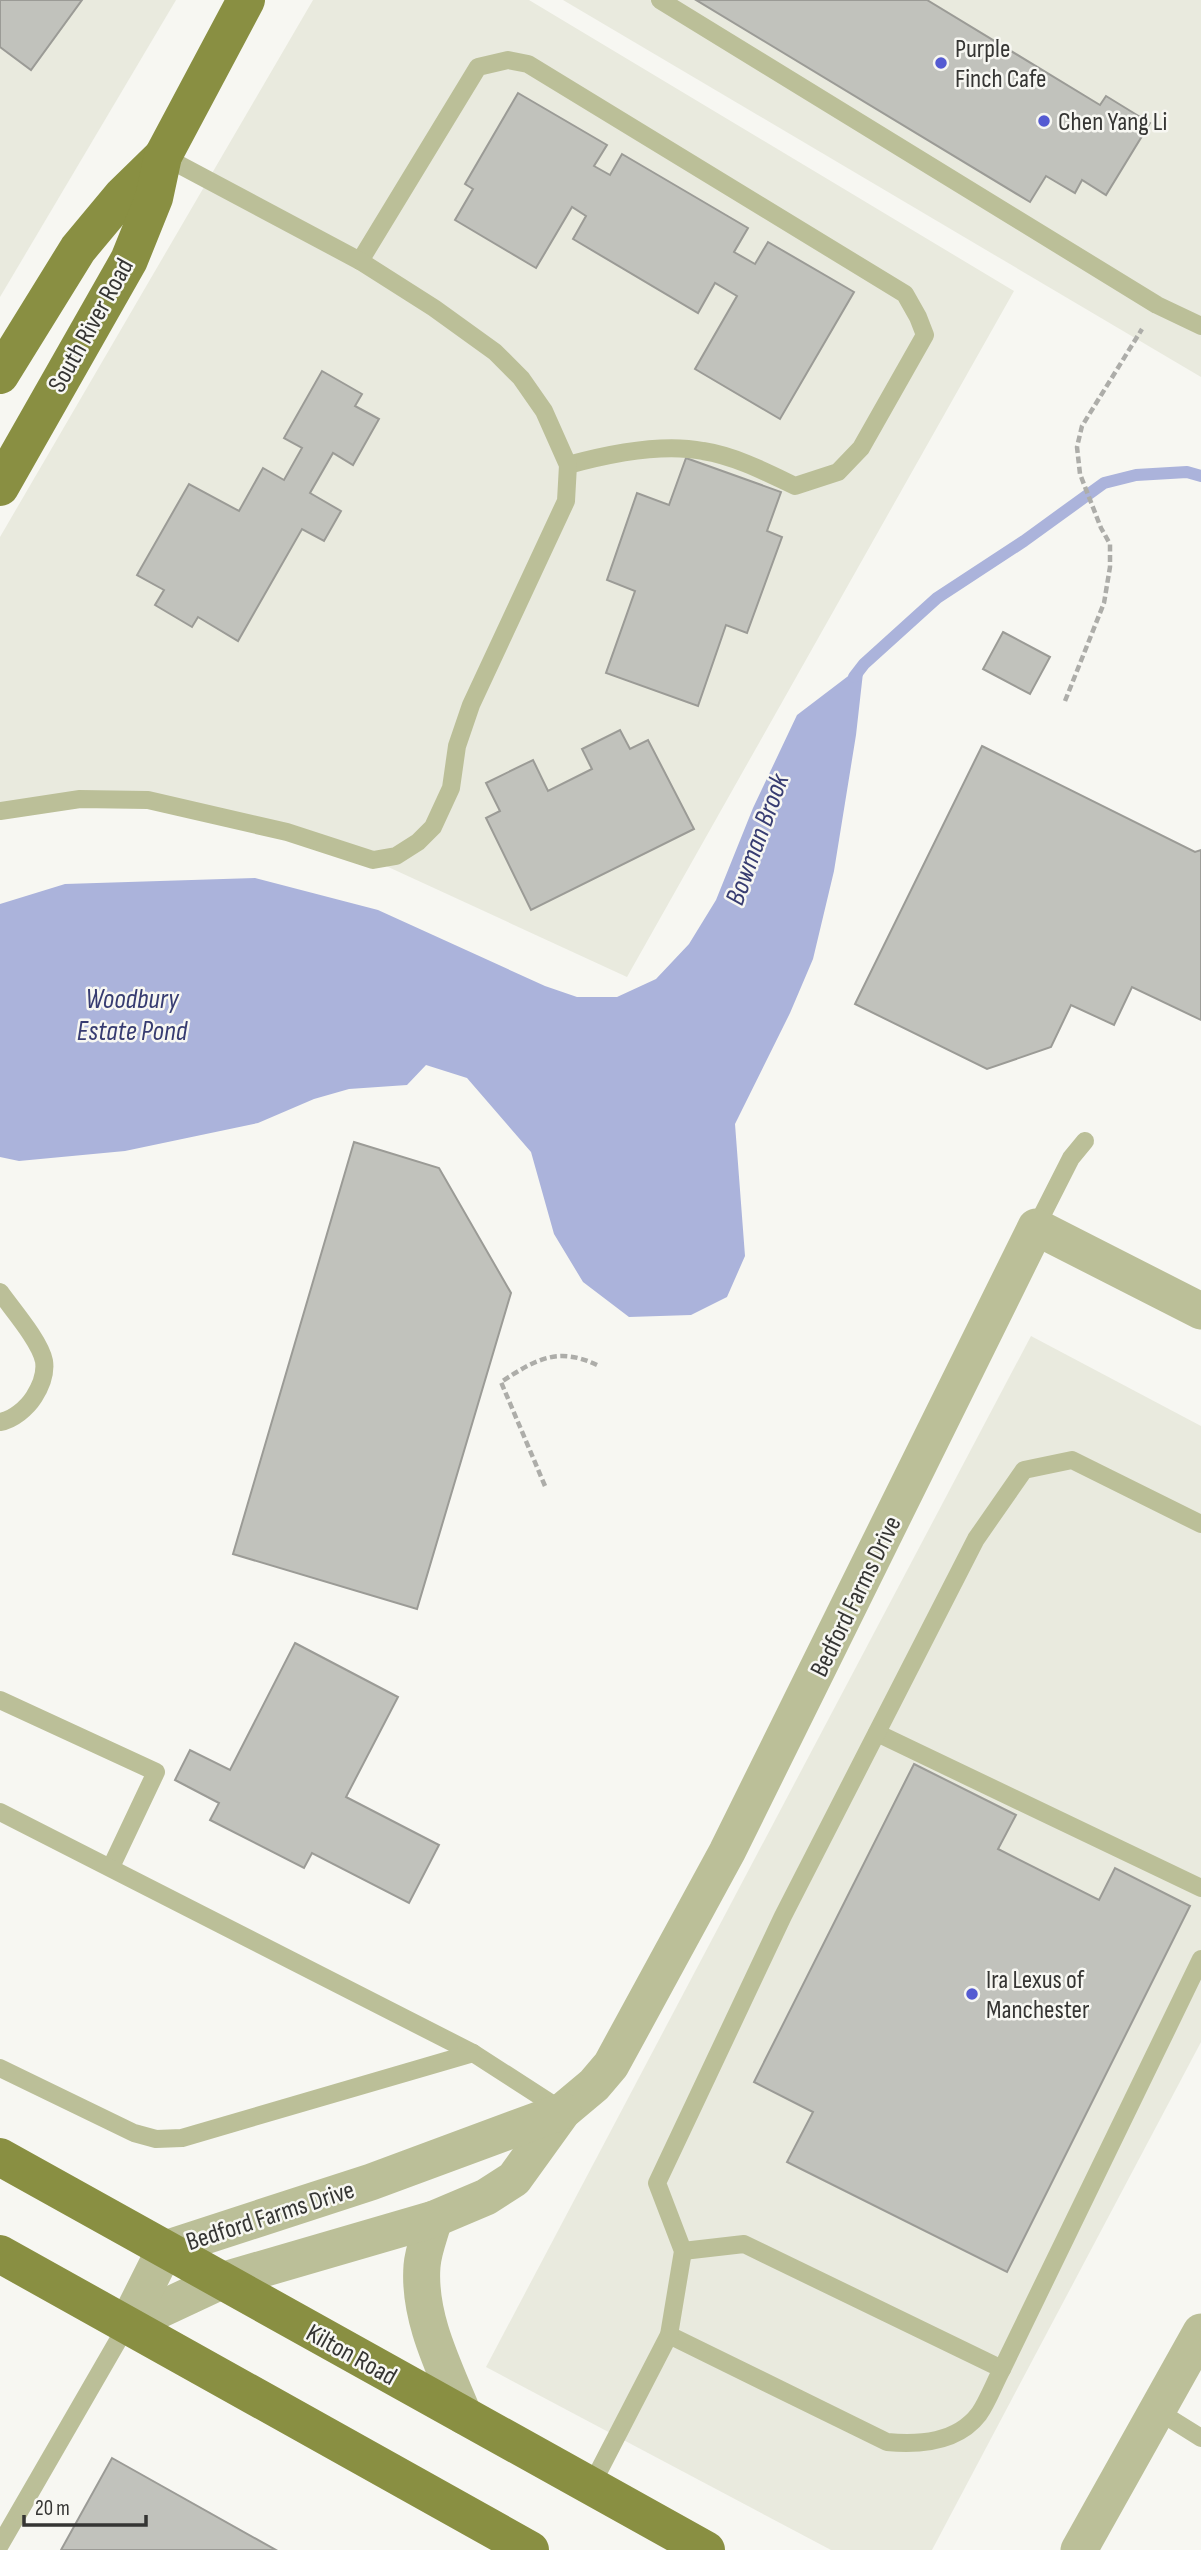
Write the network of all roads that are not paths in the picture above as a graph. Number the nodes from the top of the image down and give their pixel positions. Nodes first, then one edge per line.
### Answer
1 (246, 0) edge
2 (660, 0) edge
3 (163, 156) junction
4 (360, 261) junction
5 (1201, 326) edge
6 (0, 375) edge
7 (568, 465) junction
8 (0, 488) edge
9 (0, 811) edge
10 (1085, 1141) dead end
11 (1036, 1227) junction
12 (0, 1292) edge
13 (1201, 1311) edge
14 (0, 1422) edge
15 (1201, 1524) edge
16 (0, 1700) edge
17 (877, 1733) junction
18 (0, 1812) edge
19 (111, 1867) junction
20 (1201, 1888) edge
21 (1201, 1959) edge
22 (473, 2053) junction
23 (0, 2068) edge
24 (563, 2111) junction
25 (0, 2157) edge
26 (434, 2219) junction
27 (165, 2249) junction
28 (683, 2251) junction
29 (0, 2254) edge
30 (221, 2281) junction
31 (127, 2325) junction
32 (1201, 2332) edge
33 (669, 2335) junction
34 (1002, 2370) junction
35 (1158, 2411) junction
36 (464, 2416) junction
37 (1201, 2438) edge
38 (591, 2486) junction
39 (0, 2545) edge
40 (530, 2550) edge
41 (706, 2550) edge
42 (1079, 2550) edge

1 - 3 main road, South River Road
2 - 5 lane
3 - 4 lane
3 - 6 main road, South River Road
3 - 8 main road, South River Road
4 - 7 lane
4 - 7 lane
7 - 9 lane
10 - 11 lane
11 - 13 street
11 - 24 street, Bedford Farms Drive
12 - 14 lane
15 - 17 lane
16 - 19 lane
17 - 20 lane
17 - 28 lane
18 - 19 lane
19 - 22 lane
21 - 34 lane
22 - 23 lane
22 - 24 lane
24 - 26 street, Bedford Farms Drive
24 - 27 street, Bedford Farms Drive
25 - 27 main road, Kilton Road
26 - 30 street, Bedford Farms Drive
26 - 36 street
27 - 30 main road, Kilton Road
27 - 31 street, Bedford Farms Drive
28 - 33 lane
28 - 34 lane
29 - 31 main road
30 - 31 street, Bedford Farms Drive
30 - 36 main road, Kilton Road
31 - 39 lane
31 - 40 main road
32 - 35 street
33 - 34 lane
33 - 38 lane
35 - 37 lane
35 - 42 street
36 - 38 main road, Kilton Road
38 - 41 main road, Kilton Road

